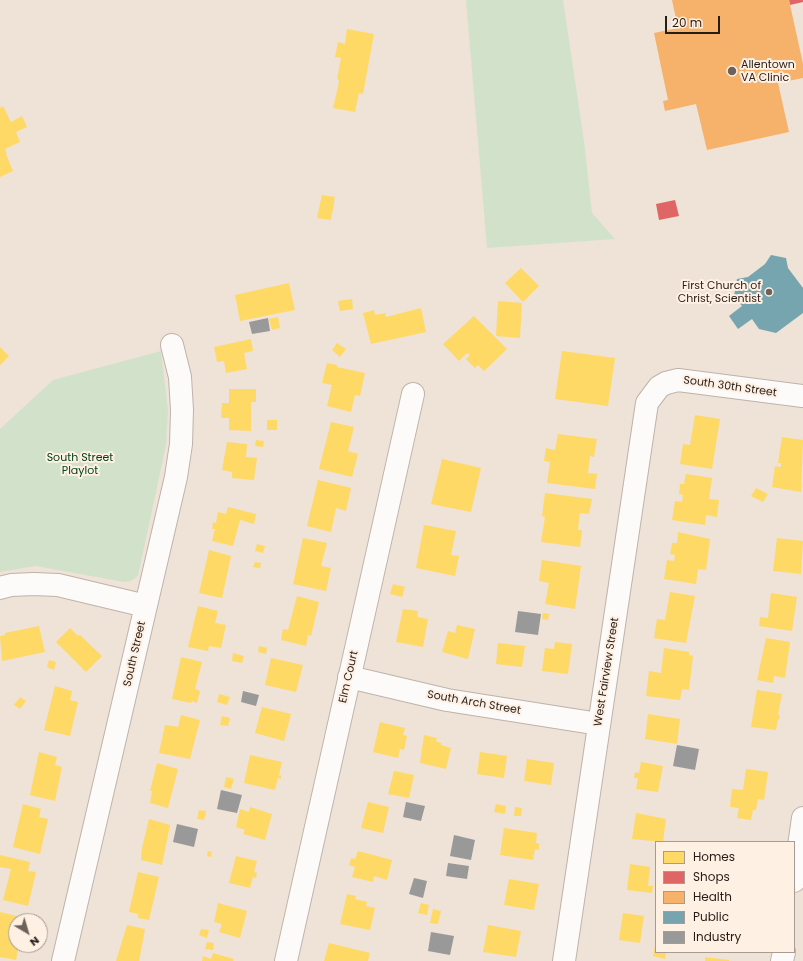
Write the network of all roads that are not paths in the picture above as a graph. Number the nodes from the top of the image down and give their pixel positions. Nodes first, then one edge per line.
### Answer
1 (172, 345) dead end
2 (659, 387) joint
3 (413, 394) dead end
4 (803, 396) edge
5 (0, 588) edge
6 (146, 606) junction
7 (349, 677) junction
8 (599, 724) junction
9 (803, 818) edge
10 (795, 873) edge
11 (63, 961) edge
12 (286, 961) edge
13 (564, 961) edge

1 - 6 street, South Street
2 - 4 street, South 30th Street
2 - 8 street, West Fairview Street
3 - 7 street, Elm Court
5 - 6 street
6 - 11 street, South Street
7 - 8 street, South Arch Street
7 - 12 street, Elm Court
8 - 13 street, West Fairview Street
9 - 10 street

